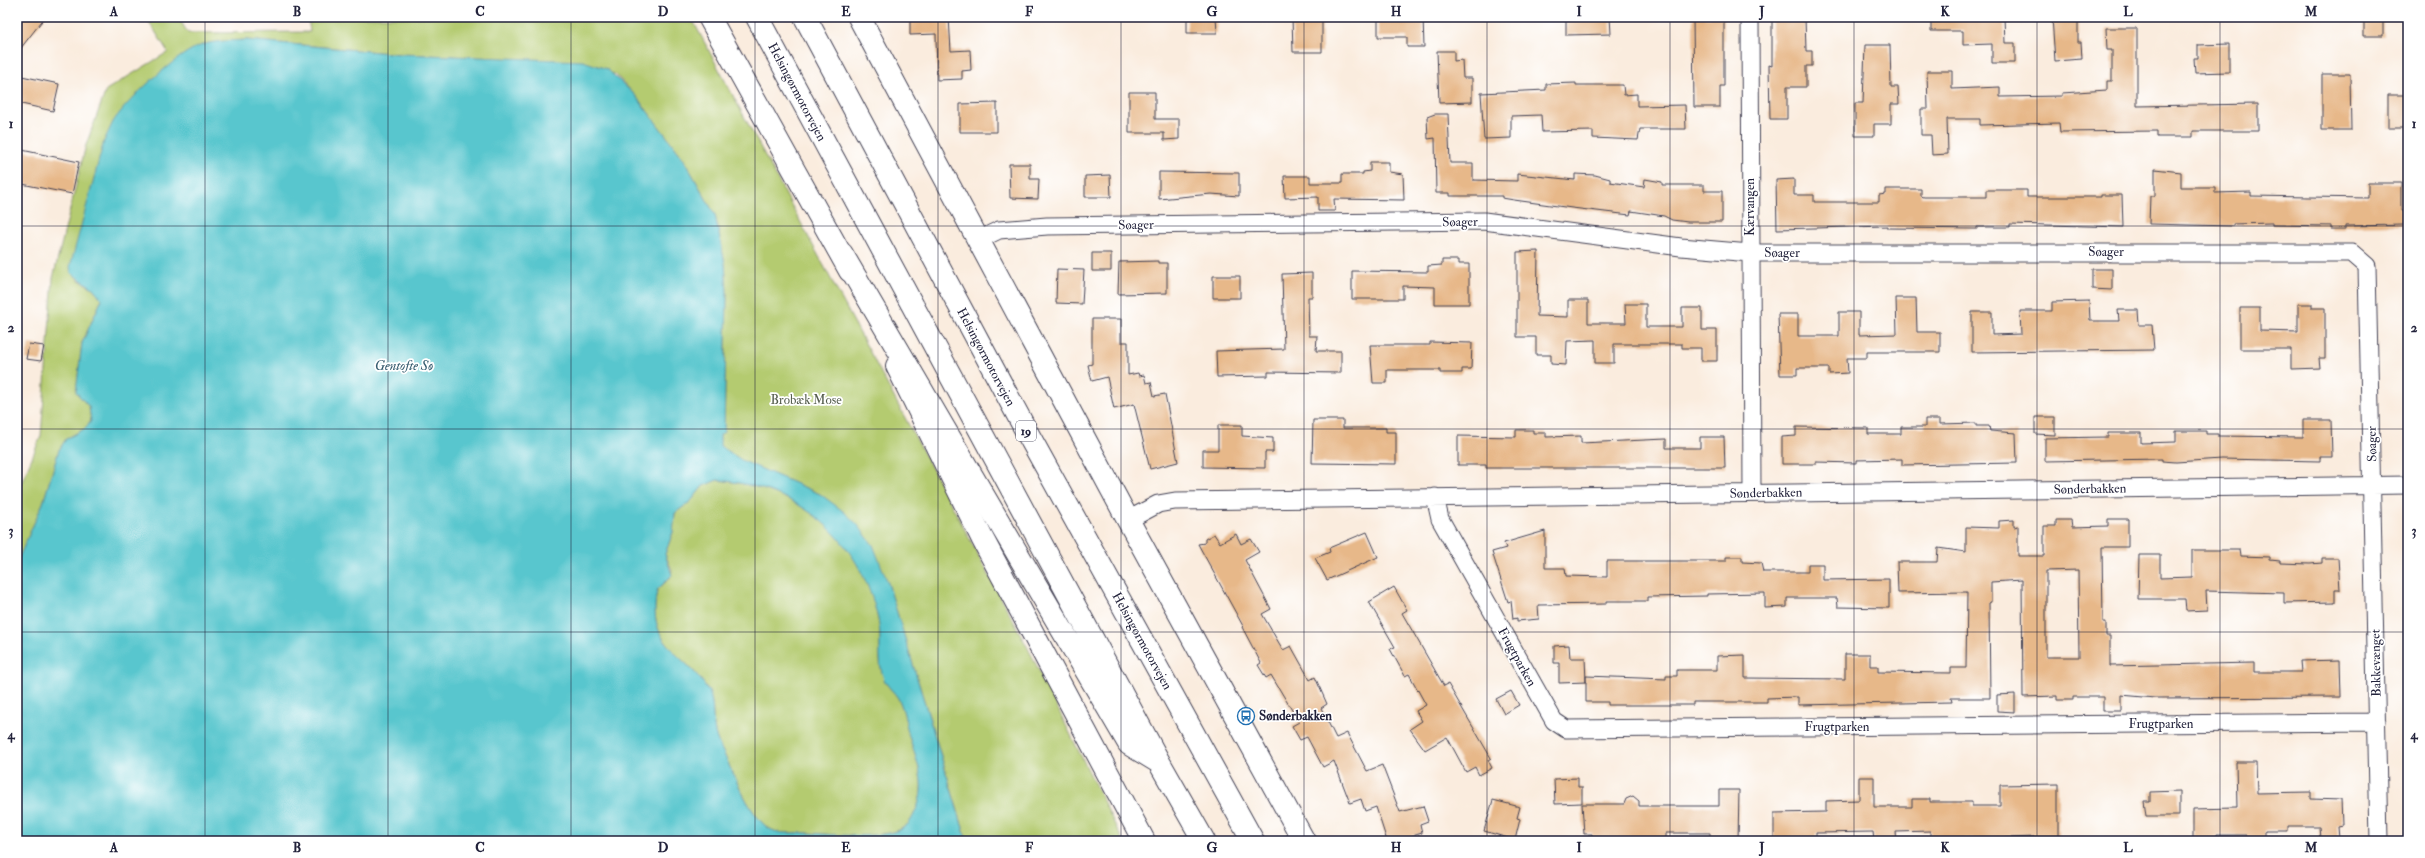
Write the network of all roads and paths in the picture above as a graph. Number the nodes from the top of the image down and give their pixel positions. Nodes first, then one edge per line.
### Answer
1 (708, 17) edge
2 (757, 17) edge
3 (804, 17) edge
4 (859, 17) edge
5 (1750, 17) edge
6 (978, 240) junction
7 (1750, 253) junction
8 (842, 254) junction
9 (2372, 485) junction
10 (2408, 485) edge
11 (1752, 493) junction
12 (1435, 497) junction
13 (1128, 520) junction
14 (2377, 722) junction
15 (1159, 762) junction
16 (1144, 841) edge
17 (1204, 841) edge
18 (1253, 841) edge
19 (1304, 841) edge
20 (2379, 841) edge

1 - 8 main road
2 - 15 main road, Helsingørmotorvejen
3 - 18 main road, Helsingørmotorvejen / 19
4 - 6 main road
5 - 7 street, Kærvangen
6 - 7 street, Søager
6 - 13 main road
7 - 9 street, Søager
7 - 11 street, Kærvangen
8 - 15 main road
8 - 16 main road
9 - 10 street, Sønderbakken
9 - 11 street, Sønderbakken
9 - 14 street, Bakkevænget
11 - 12 street, Sønderbakken
12 - 13 street, Sønderbakken
12 - 14 street, Frugtparken
13 - 19 main road
14 - 20 street, Bakkevænget
15 - 17 main road, Helsingørmotorvejen

